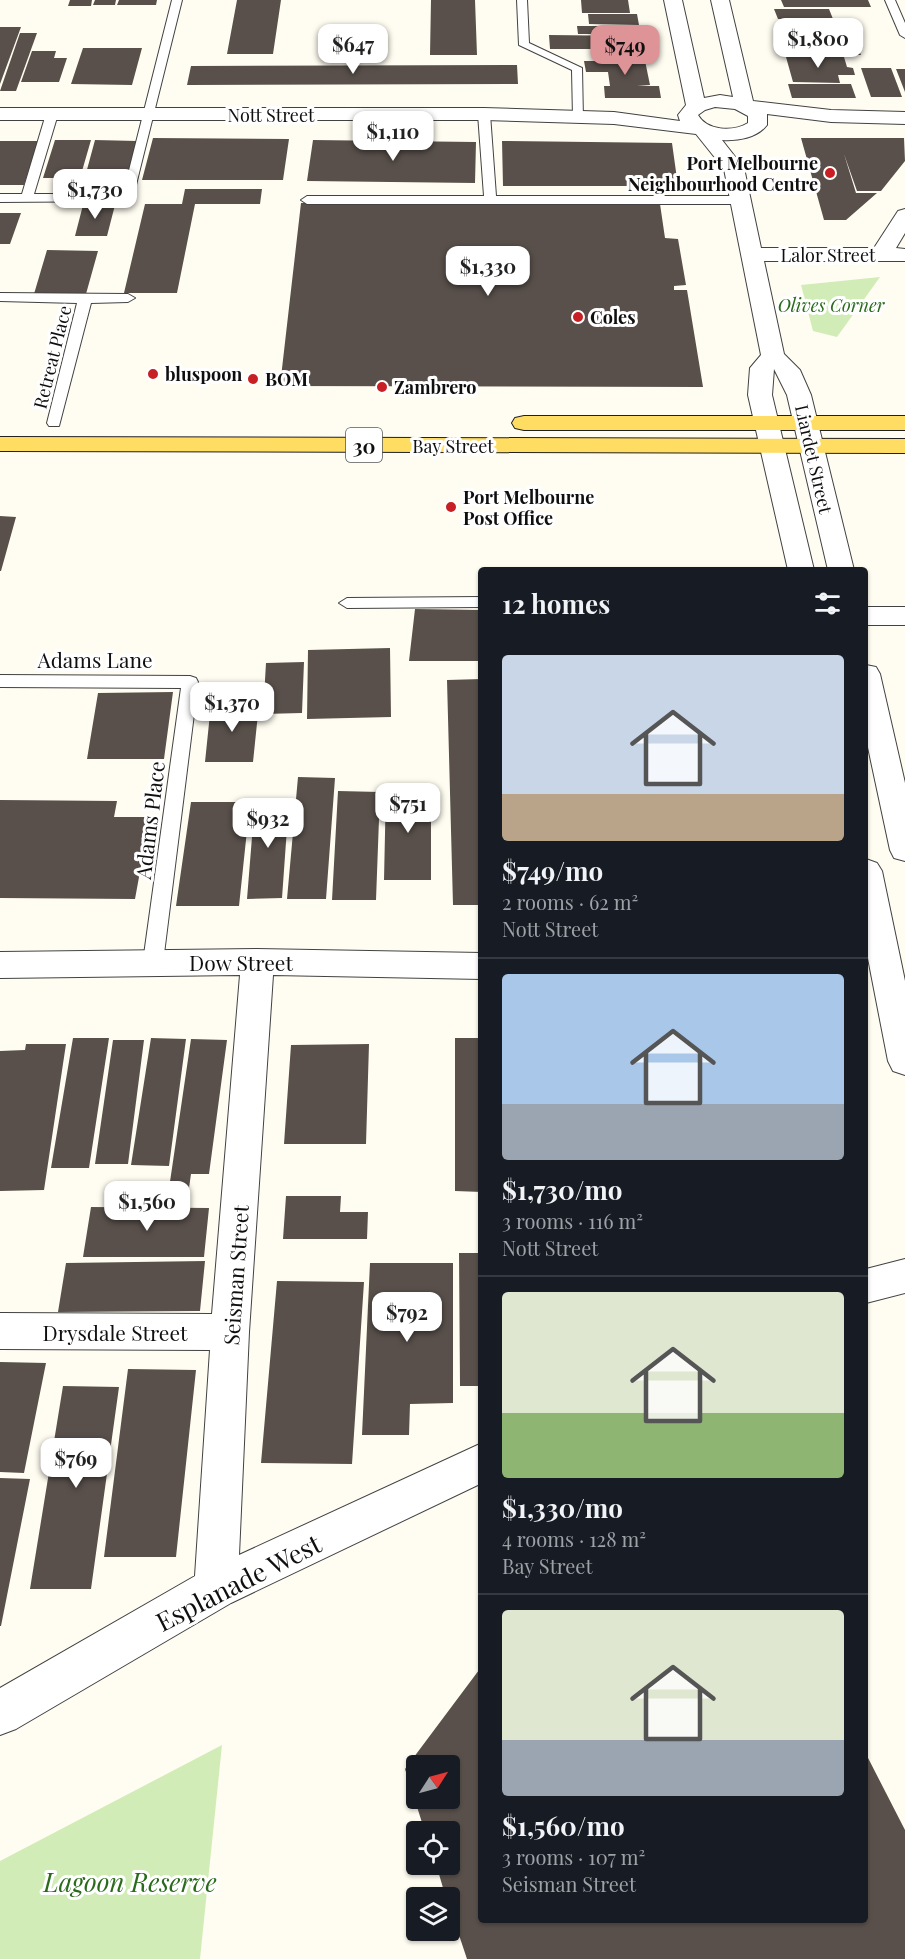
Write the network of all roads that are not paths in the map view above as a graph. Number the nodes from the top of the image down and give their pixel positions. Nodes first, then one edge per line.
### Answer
1 (177, 0) edge
2 (522, 0) edge
3 (890, 0) edge
4 (674, 2) edge
5 (721, 2) edge
6 (905, 35) edge
7 (745, 106) junction
8 (695, 107) junction
9 (0, 114) edge
10 (52, 114) junction
11 (484, 114) junction
12 (148, 115) junction
13 (831, 116) junction
14 (579, 118) junction
15 (614, 118) junction
16 (905, 118) edge
17 (755, 127) junction
18 (701, 129) junction
19 (734, 168) junction
20 (27, 197) junction
21 (0, 198) edge
22 (307, 200) dead end
23 (490, 200) junction
24 (739, 200) junction
25 (905, 215) edge
26 (752, 254) junction
27 (881, 255) junction
28 (905, 255) edge
29 (0, 297) edge
30 (85, 298) junction
31 (128, 298) dead end
32 (773, 356) junction
33 (768, 422) junction
34 (806, 422) junction
35 (0, 423) edge
36 (54, 423) junction
37 (905, 423) edge
38 (0, 444) edge
39 (905, 446) edge
40 (774, 447) junction
41 (811, 447) junction
42 (800, 567) edge
43 (840, 567) edge
44 (478, 602) edge
45 (347, 603) dead end
46 (868, 616) edge
47 (905, 616) edge
48 (0, 681) edge
49 (190, 682) joint
50 (868, 683) edge
51 (905, 850) edge
52 (868, 881) edge
53 (153, 962) junction
54 (257, 962) junction
55 (0, 965) edge
56 (478, 966) edge
57 (886, 973) edge
58 (905, 1061) edge
59 (905, 1276) edge
60 (868, 1285) edge
61 (0, 1331) edge
62 (230, 1332) junction
63 (478, 1464) edge
64 (216, 1588) junction
65 (0, 1713) edge

1 - 12 lane
2 - 14 lane
3 - 6 lane
4 - 5 street
4 - 8 street
5 - 7 street
7 - 8 street, Nott Street
7 - 13 street
7 - 17 street
8 - 15 street, Nott Street
8 - 18 street
9 - 10 street, Nott Street
10 - 12 street, Nott Street
10 - 20 lane
11 - 12 street, Nott Street
11 - 14 street, Nott Street
11 - 23 lane
12 - 20 lane
13 - 16 street
13 - 17 street
14 - 15 street, Nott Street
15 - 18 street, Nott Street
17 - 18 street, Nott Street
17 - 19 street
18 - 19 street
19 - 24 street, Liardet Street
20 - 21 lane
22 - 23 lane
23 - 24 lane
24 - 26 street, Liardet Street
25 - 27 street
26 - 27 street, Lalor Street
26 - 32 street, Liardet Street
27 - 28 street, Lalor Street
29 - 30 lane, Retreat Place
30 - 31 lane, Retreat Place
30 - 36 lane, Retreat Place
32 - 33 street, Liardet Street
32 - 34 street, Liardet Street
33 - 34 main road, Bay Street / 30
33 - 36 main road, Bay Street / 30
33 - 40 street, Liardet Street
34 - 37 main road, Bay Street / 30
34 - 41 street, Liardet Street
35 - 36 main road, Bay Street / 30
38 - 40 main road, Bay Street / 30
39 - 41 main road, Bay Street / 30
40 - 41 main road, Bay Street / 30
40 - 42 street, Liardet Street
41 - 43 street, Liardet Street
44 - 45 lane
46 - 47 street
48 - 49 lane, Adams Lane
49 - 53 lane, Adams Place
50 - 51 street
52 - 57 street
53 - 54 street, Dow Street
53 - 55 street, Dow Street
54 - 56 street, Dow Street
54 - 62 street, Seisman Street
57 - 58 street
59 - 60 street
61 - 62 street, Drysdale Street
62 - 64 street, Seisman Street
63 - 64 street, Esplanade West
64 - 65 street, Esplanade West

